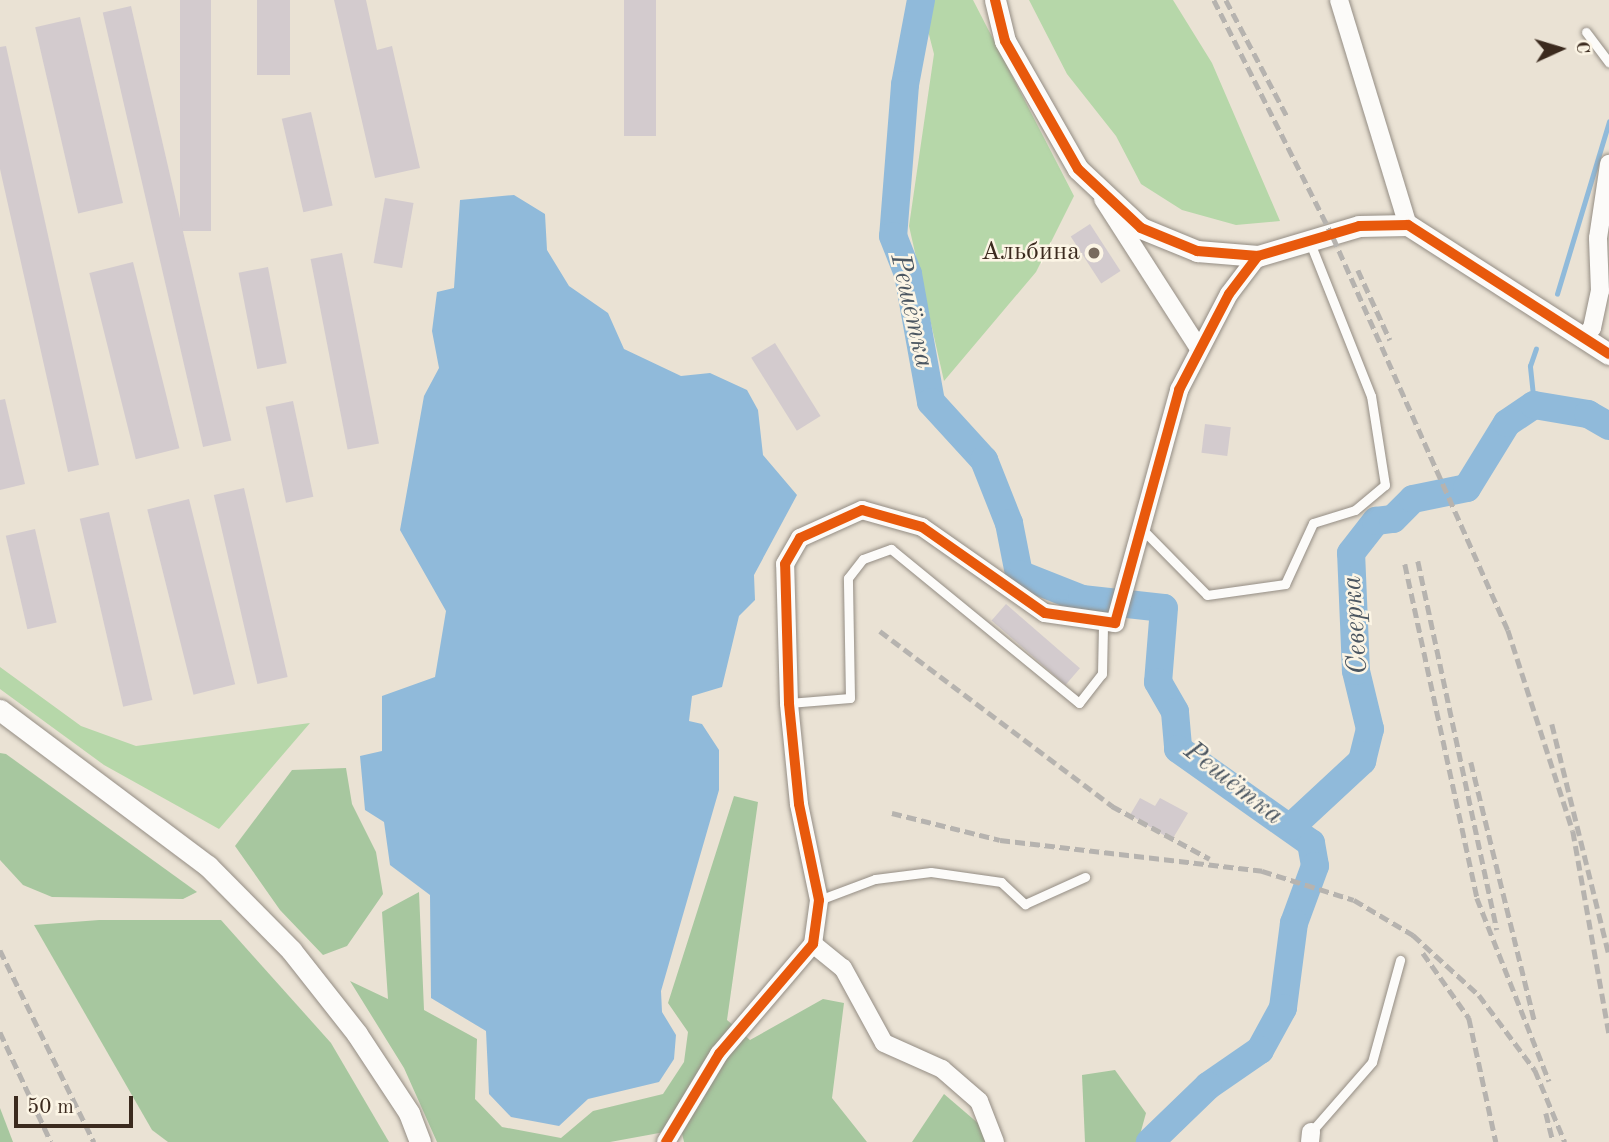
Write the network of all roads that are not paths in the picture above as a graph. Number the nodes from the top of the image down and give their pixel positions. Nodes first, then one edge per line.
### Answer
1 (995, 0) edge
2 (1339, 0) edge
3 (1586, 32) dead end
4 (1609, 62) edge
5 (1609, 164) edge
6 (1099, 193) junction
7 (1408, 225) junction
8 (1311, 245) junction
9 (1258, 256) junction
10 (1583, 339) junction
11 (1198, 347) junction
12 (1609, 354) edge
13 (1139, 526) junction
14 (1112, 622) junction
15 (789, 703) junction
16 (0, 710) edge
17 (1085, 877) dead end
18 (819, 900) junction
19 (813, 944) junction
20 (1400, 960) dead end
21 (1310, 1137) edge
22 (420, 1142) edge
23 (666, 1142) edge
24 (995, 1142) edge

1 - 6 street
2 - 7 street
3 - 4 lane
5 - 10 street
6 - 9 street
6 - 11 street
7 - 8 street
7 - 10 street
8 - 9 street
8 - 13 lane
9 - 11 street
10 - 12 street
11 - 13 street
13 - 14 street
14 - 15 street
14 - 15 lane
15 - 18 street
16 - 22 street
17 - 18 lane
18 - 19 street
19 - 23 street
19 - 24 street
20 - 21 lane

